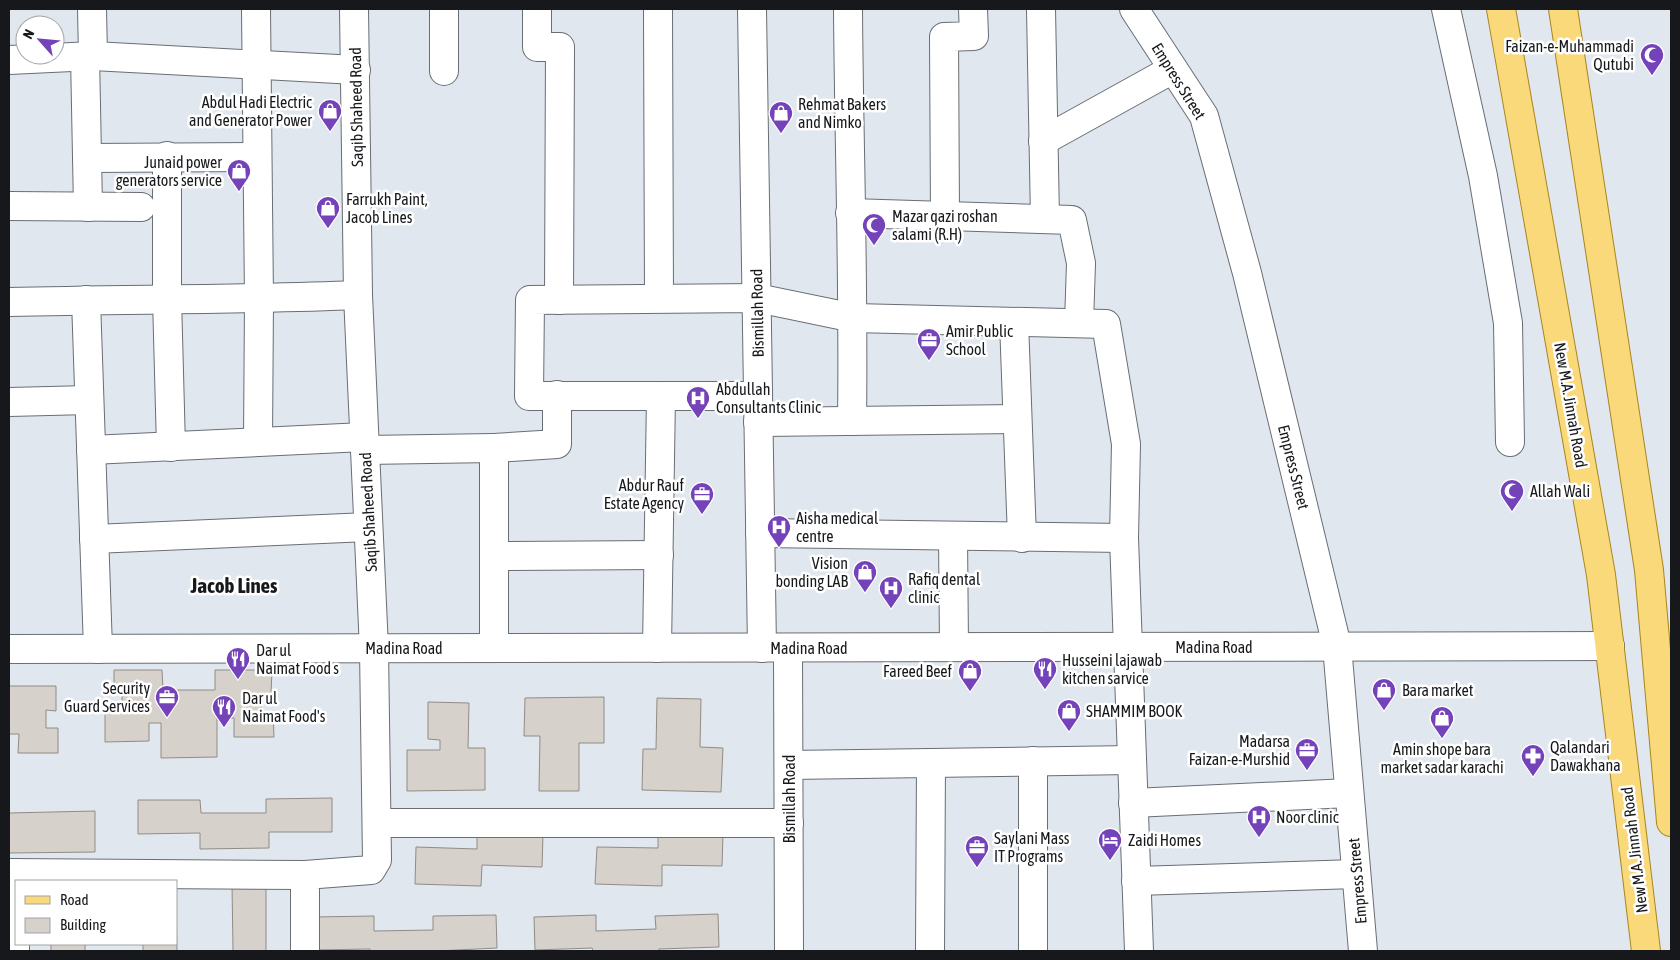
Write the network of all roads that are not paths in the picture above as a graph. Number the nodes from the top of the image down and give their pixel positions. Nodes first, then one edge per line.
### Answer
1 (92, 9) edge
2 (256, 9) edge
3 (354, 9) edge
4 (444, 9) edge
5 (537, 9) edge
6 (658, 9) edge
7 (752, 9) edge
8 (848, 9) edge
9 (973, 9) edge
10 (1041, 9) edge
11 (1134, 9) edge
12 (1446, 9) edge
13 (1501, 9) edge
14 (1563, 9) edge
15 (89, 56) junction
16 (9, 60) edge
17 (255, 64) junction
18 (1173, 69) junction
19 (356, 70) junction
20 (444, 71) dead end
21 (1043, 142) junction
22 (167, 156) junction
23 (257, 157) junction
24 (87, 158) junction
25 (9, 206) edge
26 (88, 207) junction
27 (141, 207) dead end
28 (850, 213) junction
29 (945, 217) junction
30 (1044, 220) junction
31 (358, 295) junction
32 (167, 298) junction
33 (659, 298) junction
34 (757, 298) junction
35 (86, 300) junction
36 (260, 300) junction
37 (559, 300) junction
38 (9, 302) edge
39 (854, 318) junction
40 (1014, 322) junction
41 (1079, 323) junction
42 (557, 396) junction
43 (661, 396) junction
44 (89, 400) junction
45 (9, 402) edge
46 (758, 409) junction
47 (1017, 419) junction
48 (852, 421) junction
49 (258, 441) junction
50 (1510, 442) dead end
51 (364, 444) junction
52 (171, 446) junction
53 (494, 448) junction
54 (90, 450) junction
55 (368, 527) junction
56 (760, 533) junction
57 (953, 536) junction
58 (1022, 538) junction
59 (1124, 538) junction
60 (94, 539) junction
61 (659, 555) junction
62 (494, 556) junction
63 (1337, 646) junction
64 (1610, 646) junction
65 (954, 647) junction
66 (1128, 647) junction
67 (494, 648) junction
68 (657, 648) junction
69 (775, 648) junction
70 (9, 649) edge
71 (98, 649) junction
72 (374, 649) junction
73 (1664, 654) edge
74 (1132, 760) junction
75 (1033, 761) junction
76 (931, 763) junction
77 (789, 765) junction
78 (1349, 793) junction
79 (1133, 803) junction
80 (1671, 822) edge
81 (378, 823) junction
82 (789, 823) junction
83 (12, 873) edge
84 (1356, 874) junction
85 (304, 875) junction
86 (1136, 882) junction
87 (15, 932) edge
88 (305, 951) edge
89 (789, 951) edge
90 (930, 951) edge
91 (1033, 951) edge
92 (1139, 951) edge
93 (1363, 951) edge
94 (1646, 951) edge

1 - 15 street
2 - 17 street
3 - 19 street, Saqib Shaheed Road
4 - 20 street
5 - 37 street
6 - 33 street
7 - 34 street, Bismillah Road
8 - 28 street
9 - 29 street
10 - 21 street
11 - 18 street, Empress Street
12 - 50 street
13 - 64 main road, New M.A. Jinnah Road
14 - 73 main road
15 - 16 street
15 - 17 street
15 - 24 street
17 - 19 street
17 - 23 street
18 - 21 street
18 - 63 street, Empress Street
19 - 31 street, Saqib Shaheed Road
21 - 30 street
22 - 23 street
22 - 24 street
22 - 32 street
23 - 36 street
24 - 26 street
25 - 26 street
26 - 27 street
28 - 29 street
28 - 39 street
29 - 30 street
30 - 41 street
31 - 36 street
31 - 51 street, Saqib Shaheed Road
32 - 35 street
32 - 36 street
32 - 52 street
33 - 34 street
33 - 37 street
34 - 39 street
34 - 46 street, Bismillah Road
35 - 38 street
35 - 44 street
36 - 49 street
37 - 42 street
39 - 40 street
39 - 48 street
40 - 41 street
40 - 47 street
41 - 59 street
42 - 43 street
42 - 53 street
43 - 46 street
43 - 61 street
44 - 45 street
44 - 54 street
46 - 48 street
46 - 56 street, Bismillah Road
47 - 48 street
47 - 58 street
49 - 51 street
49 - 52 street
51 - 53 street
51 - 55 street, Saqib Shaheed Road
52 - 54 street
53 - 62 street
54 - 60 street
55 - 60 street
55 - 72 street, Saqib Shaheed Road
56 - 57 street
56 - 69 street, Bismillah Road
57 - 58 street
57 - 65 street
58 - 59 street
59 - 66 street
60 - 71 street
61 - 62 street
61 - 68 street
62 - 67 street
63 - 64 street, Madina Road
63 - 66 street, Madina Road
63 - 78 street, Empress Street
64 - 94 main road, New M.A. Jinnah Road
65 - 66 street, Madina Road
65 - 69 street, Madina Road
66 - 74 street
67 - 68 street, Madina Road
67 - 72 street, Madina Road
68 - 69 street, Madina Road
69 - 77 street, Bismillah Road
70 - 71 street, Madina Road
71 - 72 street, Madina Road
72 - 81 street, Saqib Shaheed Road
73 - 80 main road
74 - 75 street
74 - 79 street
75 - 76 street
75 - 91 street
76 - 77 street
76 - 90 street
77 - 82 street, Bismillah Road
78 - 79 street
78 - 84 street, Empress Street
79 - 86 street
81 - 82 street
81 - 85 street, Saqib Shaheed Road
82 - 89 street, Bismillah Road
83 - 85 street
83 - 87 street
84 - 86 street
84 - 93 street, Empress Street
85 - 88 street
86 - 92 street

